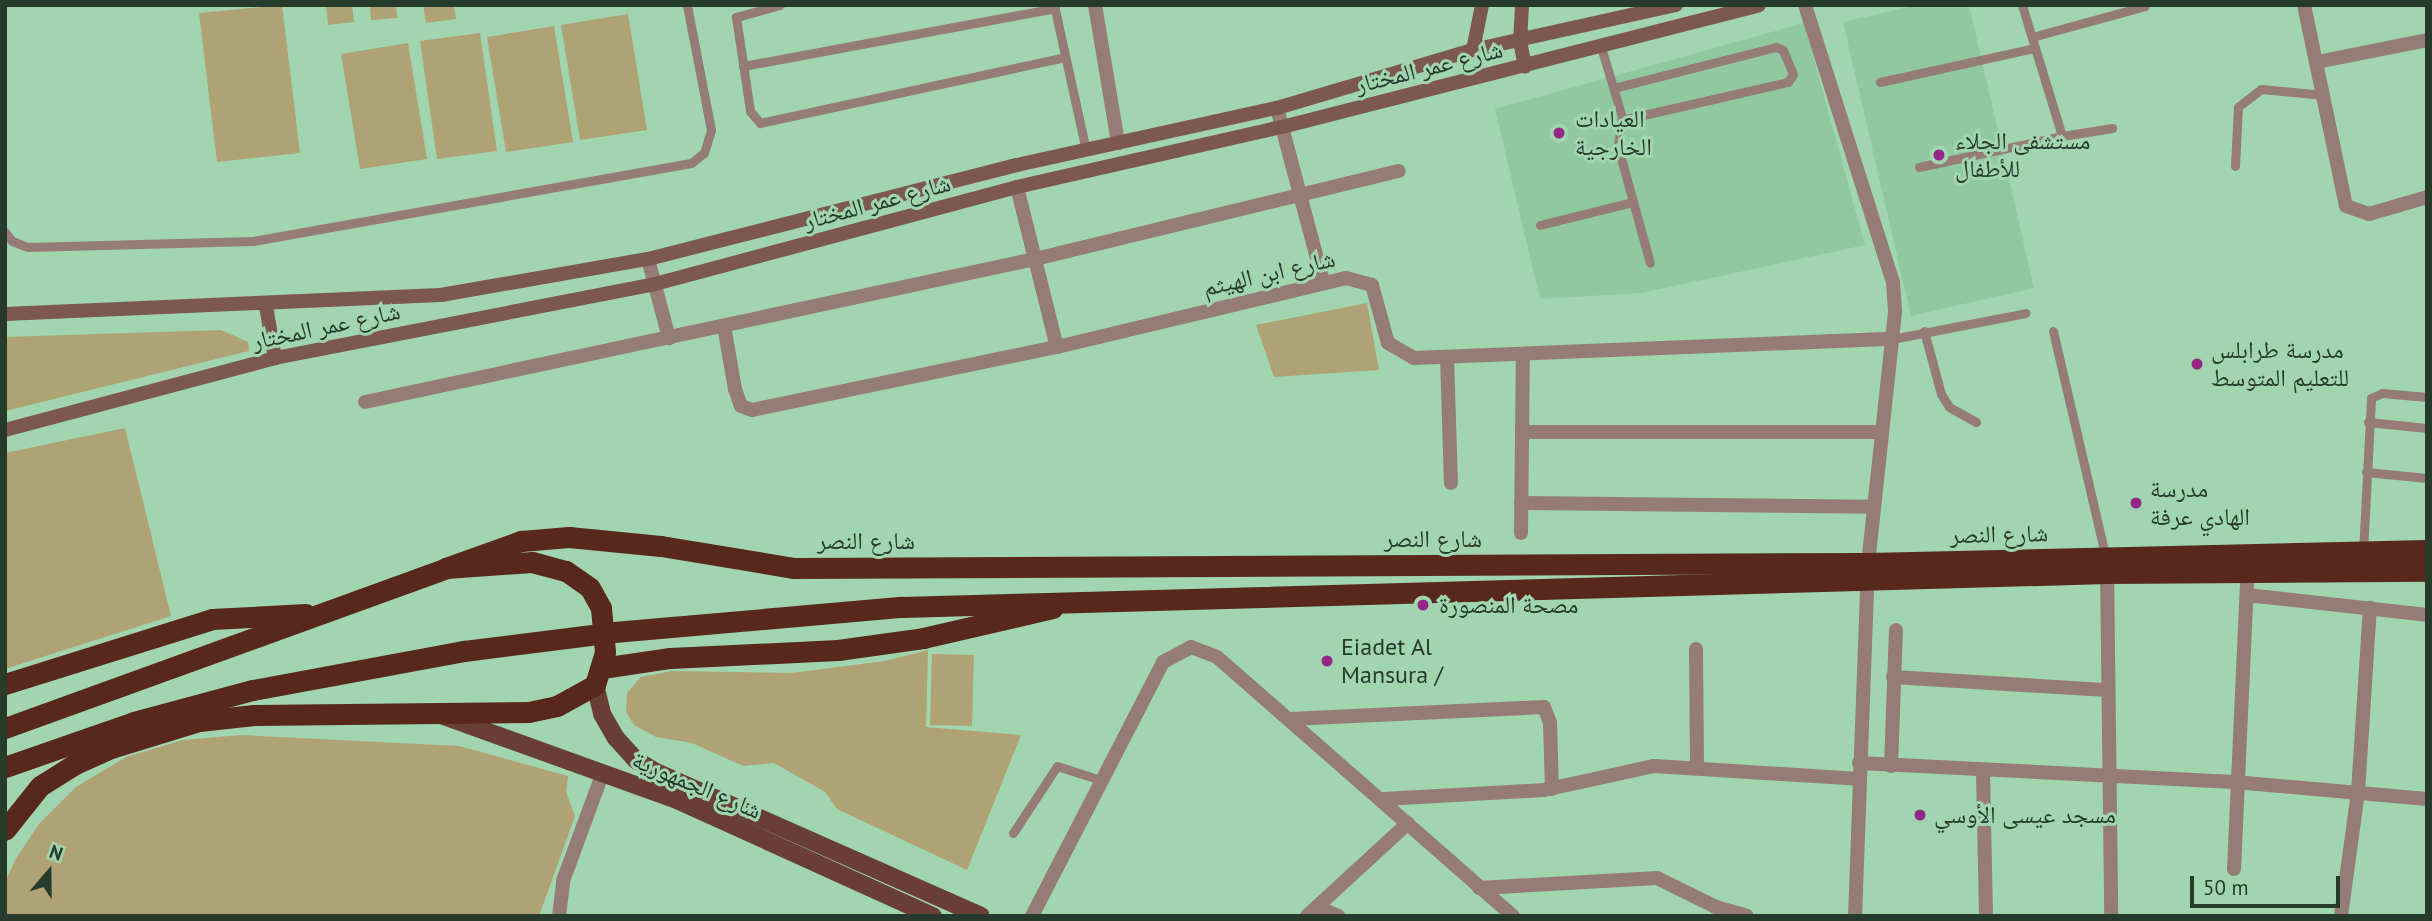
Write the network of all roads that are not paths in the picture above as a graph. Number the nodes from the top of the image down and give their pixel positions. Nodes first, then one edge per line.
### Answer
1 (687, 5) edge
2 (780, 5) edge
3 (1095, 5) edge
4 (1482, 5) edge
5 (1522, 5) edge
6 (1678, 5) edge
7 (1759, 5) edge
8 (1805, 5) edge
9 (2022, 5) edge
10 (2304, 5) edge
11 (2145, 6) edge
12 (1054, 7) edge
13 (1686, 24) junction
14 (2032, 37) junction
15 (2427, 40) edge
16 (1520, 41) junction
17 (1601, 47) junction
18 (2035, 48) junction
19 (1473, 50) junction
20 (1065, 57) junction
21 (2317, 62) junction
22 (743, 66) junction
23 (1525, 67) junction
24 (1880, 82) dead end
25 (1614, 89) junction
26 (2324, 95) junction
27 (1277, 108) junction
28 (1622, 117) junction
29 (1282, 127) junction
30 (2112, 128) dead end
31 (2062, 136) junction
32 (1118, 143) junction
33 (1086, 150) junction
34 (2235, 166) dead end
35 (1919, 167) dead end
36 (1399, 171) dead end
37 (1017, 187) junction
38 (1300, 192) junction
39 (2427, 197) edge
40 (1633, 202) junction
41 (1540, 225) dead end
42 (5, 232) edge
43 (648, 259) junction
44 (1035, 259) junction
45 (1650, 263) dead end
46 (1323, 281) junction
47 (655, 284) junction
48 (265, 306) junction
49 (2026, 313) dead end
50 (5, 314) edge
51 (724, 326) junction
52 (1924, 331) junction
53 (2053, 331) dead end
54 (669, 338) junction
55 (1892, 339) junction
56 (1057, 347) junction
57 (1523, 354) junction
58 (1447, 356) junction
59 (275, 358) junction
60 (2427, 397) edge
61 (365, 402) dead end
62 (1976, 422) dead end
63 (2368, 422) junction
64 (2427, 428) edge
65 (5, 430) edge
66 (1522, 432) junction
67 (1881, 432) junction
68 (2366, 472) junction
69 (2427, 478) edge
70 (1451, 483) dead end
71 (1521, 503) junction
72 (1874, 507) junction
73 (1521, 533) dead end
74 (2427, 550) edge
75 (2363, 562) junction
76 (2248, 563) junction
77 (2107, 565) junction
78 (446, 568) junction
79 (2427, 571) edge
80 (1868, 573) junction
81 (2247, 595) junction
82 (1076, 603) junction
83 (2370, 607) junction
84 (312, 614) junction
85 (2427, 615) edge
86 (1896, 630) dead end
87 (1696, 649) dead end
88 (599, 677) junction
89 (1893, 677) junction
90 (5, 684) edge
91 (2108, 690) junction
92 (219, 698) junction
93 (437, 713) junction
94 (310, 716) junction
95 (1290, 719) junction
96 (5, 728) edge
97 (80, 741) junction
98 (1859, 763) junction
99 (1891, 766) junction
100 (5, 767) edge
101 (1697, 767) junction
102 (603, 772) junction
103 (1983, 772) junction
104 (2109, 778) junction
105 (1859, 779) junction
106 (1101, 780) junction
107 (2234, 782) junction
108 (40, 786) junction
109 (1552, 789) junction
110 (2358, 792) junction
111 (1384, 799) junction
112 (2427, 799) edge
113 (1408, 823) junction
114 (5, 830) edge
115 (1013, 833) dead end
116 (2234, 869) dead end
117 (1479, 888) junction
118 (1312, 911) edge
119 (559, 916) edge
120 (933, 916) edge
121 (981, 916) edge
122 (1032, 916) edge
123 (1338, 916) edge
124 (1513, 916) edge
125 (1747, 916) edge
126 (1855, 916) edge
127 (1986, 916) edge
128 (2111, 916) edge
129 (2341, 916) edge

1 - 42 lane
2 - 22 lane
3 - 32 street
4 - 19 main road
5 - 16 main road
6 - 13 main road
6 - 16 main road, شارع عمر المختار
7 - 13 main road, شارع عمر المختار
8 - 55 street
9 - 14 lane
10 - 21 street
11 - 14 lane
12 - 20 lane
12 - 22 lane
13 - 17 main road, شارع عمر المختار
14 - 18 lane
15 - 21 street
16 - 19 main road, شارع عمر المختار
16 - 23 main road
17 - 23 main road, شارع عمر المختار
17 - 25 lane
18 - 24 lane
18 - 31 lane
19 - 27 main road, شارع عمر المختار
20 - 22 lane
20 - 33 lane
21 - 26 street
23 - 29 main road, شارع عمر المختار
25 - 28 lane
25 - 28 lane
26 - 34 lane
26 - 39 street
27 - 29 street
27 - 32 main road, شارع عمر المختار
28 - 40 lane
29 - 37 main road, شارع عمر المختار
29 - 38 street
30 - 31 lane
31 - 35 lane
32 - 33 main road, شارع عمر المختار
33 - 43 main road, شارع عمر المختار
36 - 38 street
37 - 44 street
37 - 47 main road, شارع عمر المختار
38 - 44 street
38 - 46 street
40 - 41 lane
40 - 45 lane
43 - 47 street
43 - 48 main road, شارع عمر المختار
44 - 51 street
44 - 56 street
46 - 56 street, شارع ابن الهيثم
46 - 58 street, شارع ابن الهيثم
47 - 54 street
47 - 59 main road, شارع عمر المختار
48 - 50 main road, شارع عمر المختار
48 - 59 main road
49 - 52 lane
51 - 54 street
51 - 56 street, شارع ابن الهيثم
52 - 55 lane
52 - 62 lane
53 - 77 lane
54 - 61 street
55 - 57 street, شارع ابن الهيثم
55 - 67 street
57 - 58 street, شارع ابن الهيثم
57 - 66 street
58 - 70 street
59 - 65 main road, شارع عمر المختار
60 - 63 lane
63 - 64 lane
63 - 68 lane
66 - 67 street
66 - 71 street
67 - 72 street
68 - 69 lane
68 - 75 lane
71 - 72 street
71 - 73 street
72 - 80 street
74 - 75 highway, شارع النصر
75 - 76 highway, شارع النصر
75 - 79 highway, شارع النصر
76 - 77 highway, شارع النصر
76 - 81 street
77 - 80 highway, شارع النصر
77 - 91 street
78 - 80 highway, شارع النصر
78 - 84 highway
78 - 88 highway
80 - 82 highway, شارع النصر
80 - 98 street
81 - 83 street
81 - 107 street
82 - 88 highway
82 - 92 highway, شارع النصر, bridge
83 - 85 street
83 - 110 street
84 - 90 highway
84 - 96 highway
86 - 89 street
87 - 101 street
88 - 93 highway
88 - 121 main road, شارع الجمهورية
89 - 91 street
89 - 99 street
91 - 104 street
92 - 94 highway
92 - 97 highway, شارع النصر
93 - 94 highway
93 - 102 main road, شارع الجمهورية
94 - 108 highway
95 - 106 street
95 - 109 street
95 - 111 street
97 - 100 highway, شارع النصر
97 - 108 highway
98 - 99 street
98 - 105 street
99 - 103 street
101 - 105 street
101 - 109 street
102 - 119 street
102 - 120 main road, شارع الجمهورية
103 - 104 street
103 - 127 street
104 - 107 street
104 - 128 street
105 - 126 street
106 - 115 lane
106 - 122 street
107 - 110 street
107 - 116 street
108 - 114 highway
109 - 111 street
110 - 112 street
110 - 129 street
111 - 113 street
113 - 117 street
113 - 118 street
117 - 124 street
117 - 125 street
118 - 123 street

